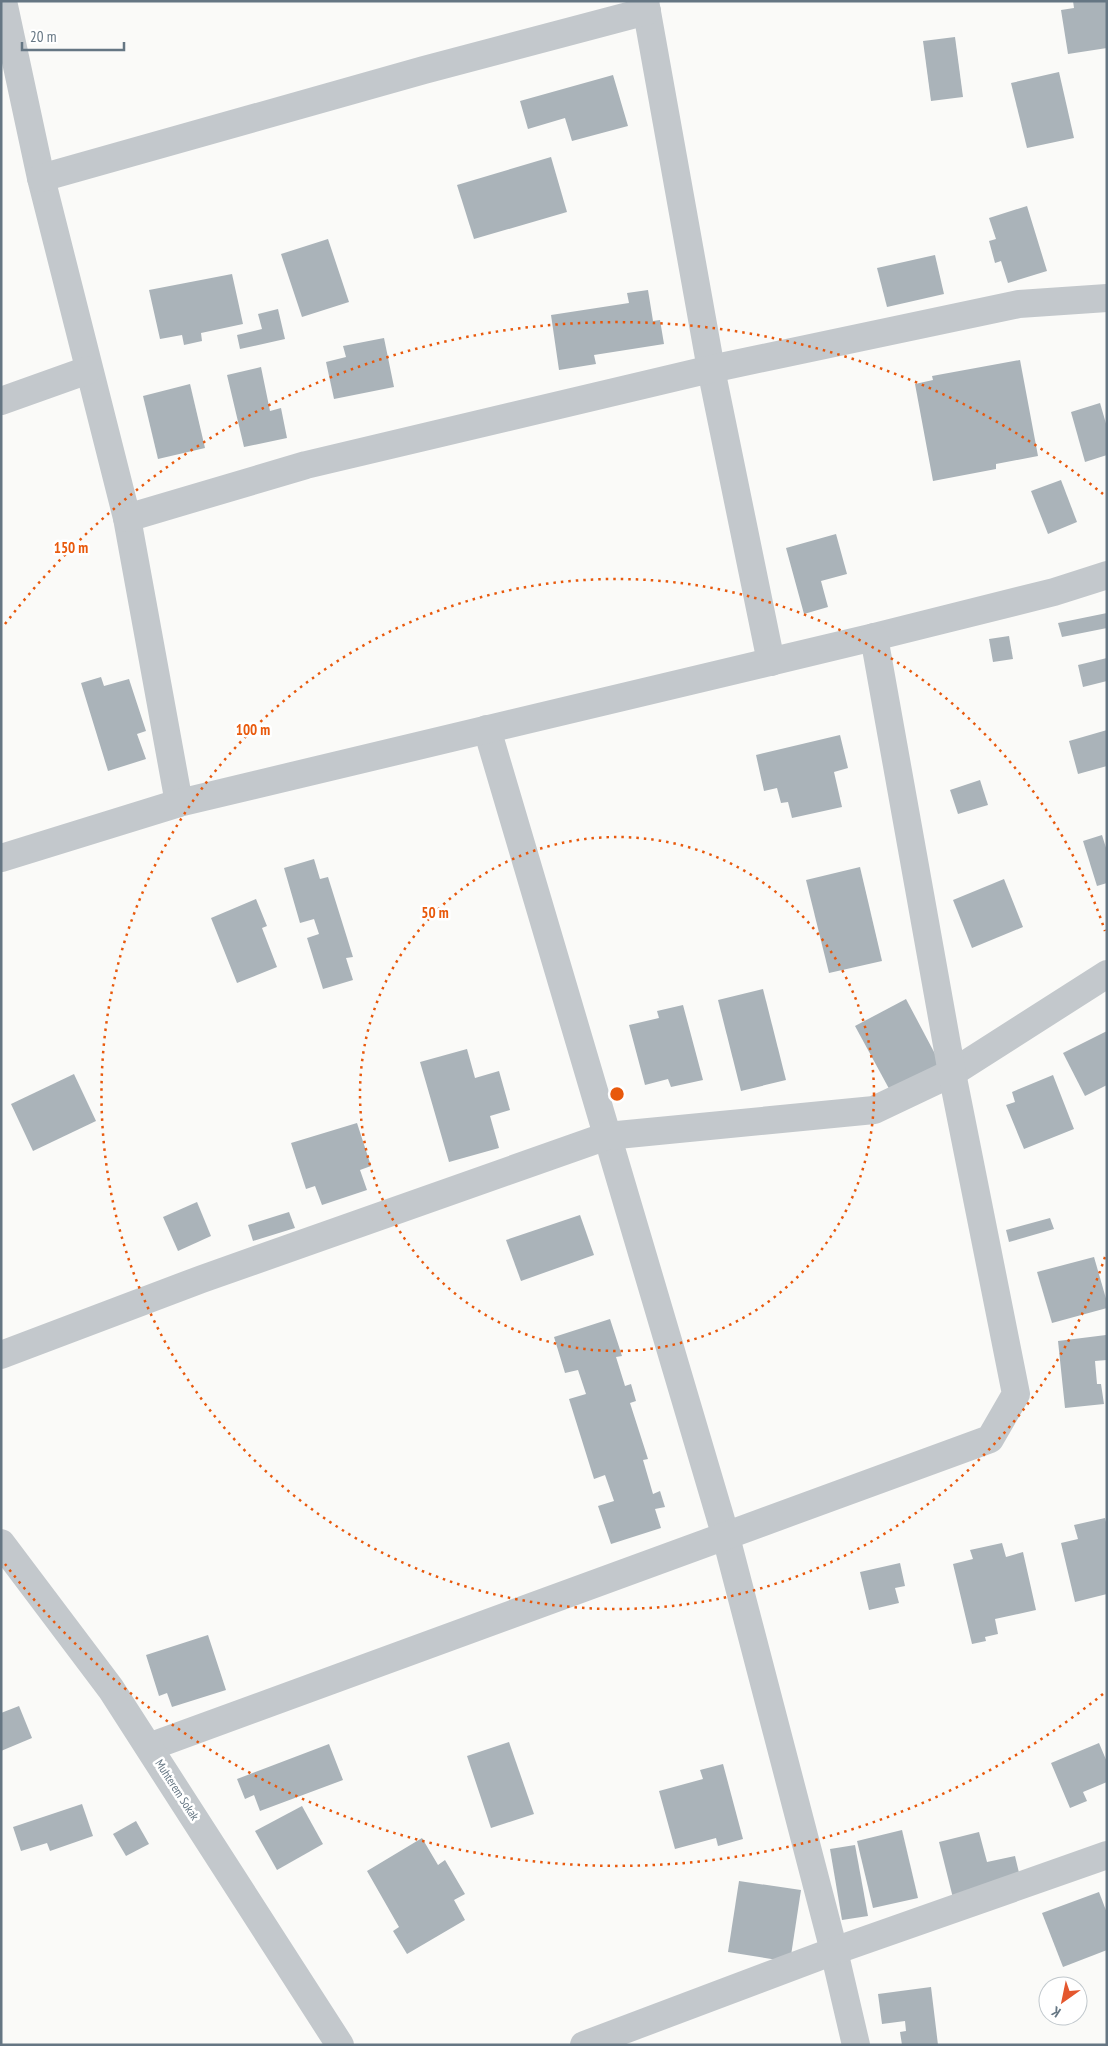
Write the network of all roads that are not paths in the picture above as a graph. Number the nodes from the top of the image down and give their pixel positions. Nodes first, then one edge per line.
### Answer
1 (3, 1) edge
2 (646, 6) edge
3 (41, 178) junction
4 (1107, 298) edge
5 (711, 368) junction
6 (88, 370) junction
7 (1, 401) edge
8 (127, 518) junction
9 (1107, 575) edge
10 (874, 637) junction
11 (771, 662) junction
12 (487, 728) junction
13 (178, 803) junction
14 (1, 858) edge
15 (1107, 974) edge
16 (952, 1073) junction
17 (607, 1136) junction
18 (1, 1355) edge
19 (726, 1537) junction
20 (1, 1544) edge
21 (149, 1748) junction
22 (1107, 1855) edge
23 (834, 1951) junction
24 (340, 2045) edge
25 (584, 2045) edge
26 (856, 2045) edge

1 - 3 street
2 - 3 street
2 - 5 street
3 - 6 street
4 - 5 street
5 - 8 street
5 - 11 street
6 - 7 street
6 - 8 street
8 - 13 street
9 - 10 street
10 - 11 street
10 - 16 street
11 - 12 street
12 - 13 street
12 - 17 street
13 - 14 street
15 - 16 street
16 - 17 street
16 - 19 street
17 - 18 street
17 - 19 street
19 - 21 street
19 - 23 street
20 - 21 street, Muhterem Sokak
21 - 24 street, Muhterem Sokak
22 - 23 street
23 - 25 street
23 - 26 street

